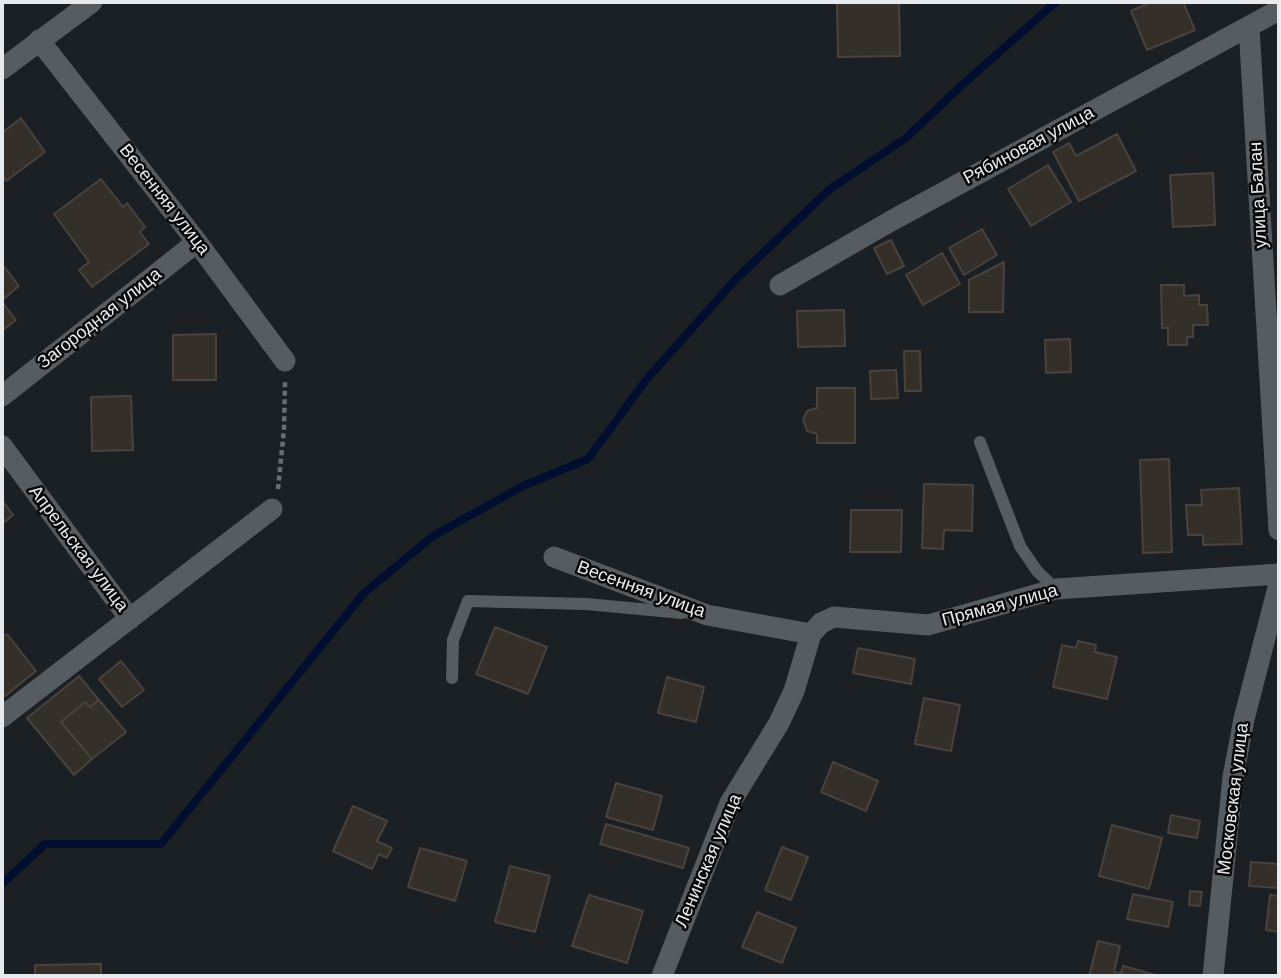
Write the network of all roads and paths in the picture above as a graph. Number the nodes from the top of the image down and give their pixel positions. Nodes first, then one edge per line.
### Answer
1 (92, 2) edge
2 (1279, 10) edge
3 (1249, 27) junction
4 (39, 40) junction
5 (2, 69) edge
6 (197, 242) junction
7 (780, 285) dead end
8 (285, 360) joint
9 (2, 396) edge
10 (980, 442) dead end
11 (2, 446) edge
12 (272, 509) joint
13 (1279, 530) edge
14 (554, 557) dead end
15 (1279, 575) edge
16 (1279, 584) edge
17 (1055, 589) junction
18 (707, 615) junction
19 (130, 619) junction
20 (811, 634) junction
21 (452, 678) dead end
22 (2, 717) edge
23 (662, 976) edge
24 (1213, 976) edge

1 - 4 street
2 - 3 street, Рябиновая улица
3 - 7 street, Рябиновая улица
3 - 13 street, улица Балан
4 - 5 street
4 - 6 street, Весенняя улица
6 - 8 street, Весенняя улица
6 - 9 street, Загородная улица
8 - 12 path
10 - 17 lane
11 - 19 street, Апрельская улица
12 - 19 street
14 - 18 street, Весенняя улица
15 - 17 street, Прямая улица
16 - 24 street, Московская улица
17 - 20 street, Прямая улица
18 - 20 street, Весенняя улица
18 - 21 lane
19 - 22 street
20 - 23 street, Ленинская улица

